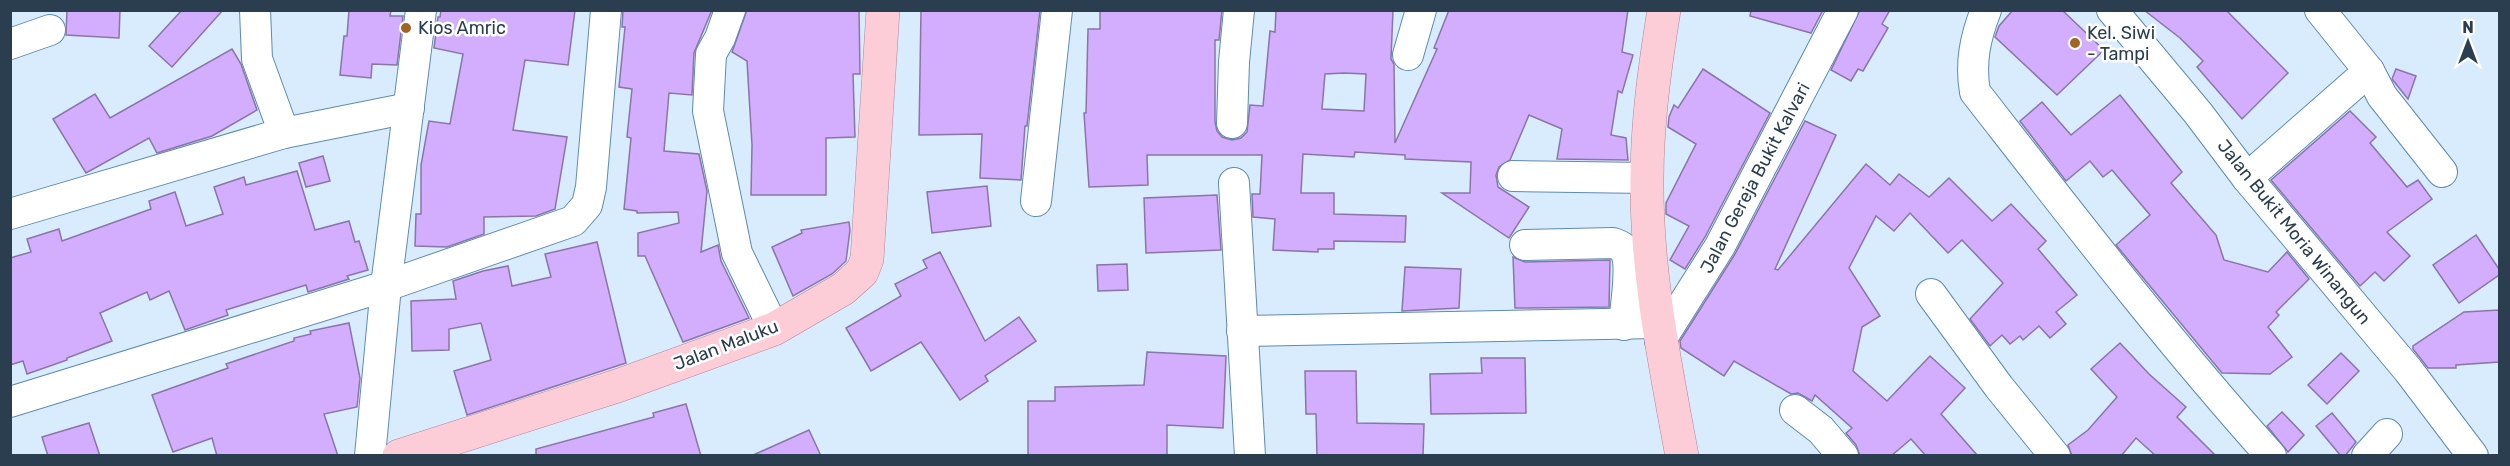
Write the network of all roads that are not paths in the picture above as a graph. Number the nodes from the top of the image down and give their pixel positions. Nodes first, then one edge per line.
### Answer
1 (255, 10) edge
2 (421, 10) edge
3 (606, 10) edge
4 (730, 10) edge
5 (883, 10) edge
6 (1058, 10) edge
7 (1239, 10) edge
8 (1421, 10) edge
9 (1664, 10) edge
10 (1843, 10) edge
11 (1986, 10) edge
12 (2112, 10) edge
13 (2320, 10) edge
14 (50, 30) dead end
15 (10, 44) edge
16 (1408, 55) dead end
17 (2369, 71) junction
18 (409, 108) junction
19 (1232, 123) dead end
20 (284, 132) junction
21 (2442, 172) dead end
22 (1513, 176) dead end
23 (1647, 178) junction
24 (2247, 178) junction
25 (1234, 183) dead end
26 (1036, 201) dead end
27 (10, 214) edge
28 (1525, 245) dead end
29 (386, 286) junction
30 (1931, 294) dead end
31 (1624, 325) junction
32 (774, 329) junction
33 (1242, 331) junction
34 (1659, 332) junction
35 (10, 402) edge
36 (1795, 410) dead end
37 (2387, 434) dead end
38 (370, 456) edge
39 (399, 456) edge
40 (1250, 456) edge
41 (1682, 456) edge
42 (1843, 456) edge
43 (2055, 456) edge
44 (2271, 456) edge
45 (2367, 456) edge
46 (2473, 456) edge

1 - 20 street
2 - 18 street
3 - 29 street
4 - 32 street
5 - 32 main road, Jalan Maluku
6 - 26 street
7 - 19 street
8 - 16 street
9 - 23 main road
10 - 34 street, Jalan Gereja Bukit Kalvari
11 - 44 street
12 - 24 street, Jalan Bukit Moria Winangun
13 - 17 street
14 - 15 street
17 - 21 street
17 - 24 street
18 - 20 street
18 - 29 street
20 - 27 street
22 - 23 street
23 - 34 main road
24 - 46 street, Jalan Bukit Moria Winangun
25 - 33 street
28 - 31 street
29 - 35 street
29 - 38 street
30 - 43 street
31 - 33 street
31 - 34 street
32 - 39 main road, Jalan Maluku
33 - 40 street
34 - 41 main road
36 - 42 street
37 - 45 street

